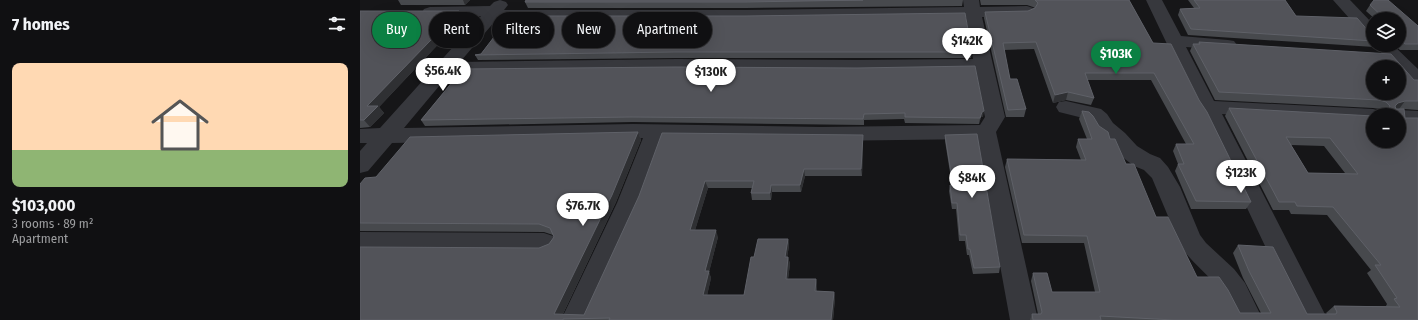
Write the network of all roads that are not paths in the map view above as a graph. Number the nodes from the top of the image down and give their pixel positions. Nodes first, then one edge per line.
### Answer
1 (1154, 0) edge
2 (1341, 0) edge
3 (972, 6) edge
4 (497, 9) edge
5 (1027, 11) edge
6 (416, 12) edge
7 (1366, 27) edge
8 (1175, 42) junction
9 (1245, 46) edge
10 (1383, 52) edge
11 (983, 64) junction
12 (444, 68) junction
13 (1418, 80) edge
14 (1066, 107) dead end
15 (1207, 107) junction
16 (1366, 116) edge
17 (1406, 117) edge
18 (1418, 118) edge
19 (656, 131) junction
20 (986, 132) junction
21 (360, 136) edge
22 (385, 136) junction
23 (360, 165) edge
24 (360, 242) edge
25 (544, 243) dead end
26 (575, 320) edge
27 (1024, 320) edge
28 (1249, 320) edge
29 (1314, 320) edge

1 - 8 street
2 - 7 street
3 - 4 street
3 - 5 street
3 - 11 street
4 - 6 street
4 - 12 street
8 - 9 street
8 - 15 street
10 - 13 street
11 - 12 street
11 - 20 street
12 - 22 street
14 - 28 street
15 - 16 street
15 - 29 street
17 - 18 street
19 - 20 street
19 - 22 street
19 - 26 street
20 - 27 street
21 - 22 street
22 - 23 street
24 - 25 street

